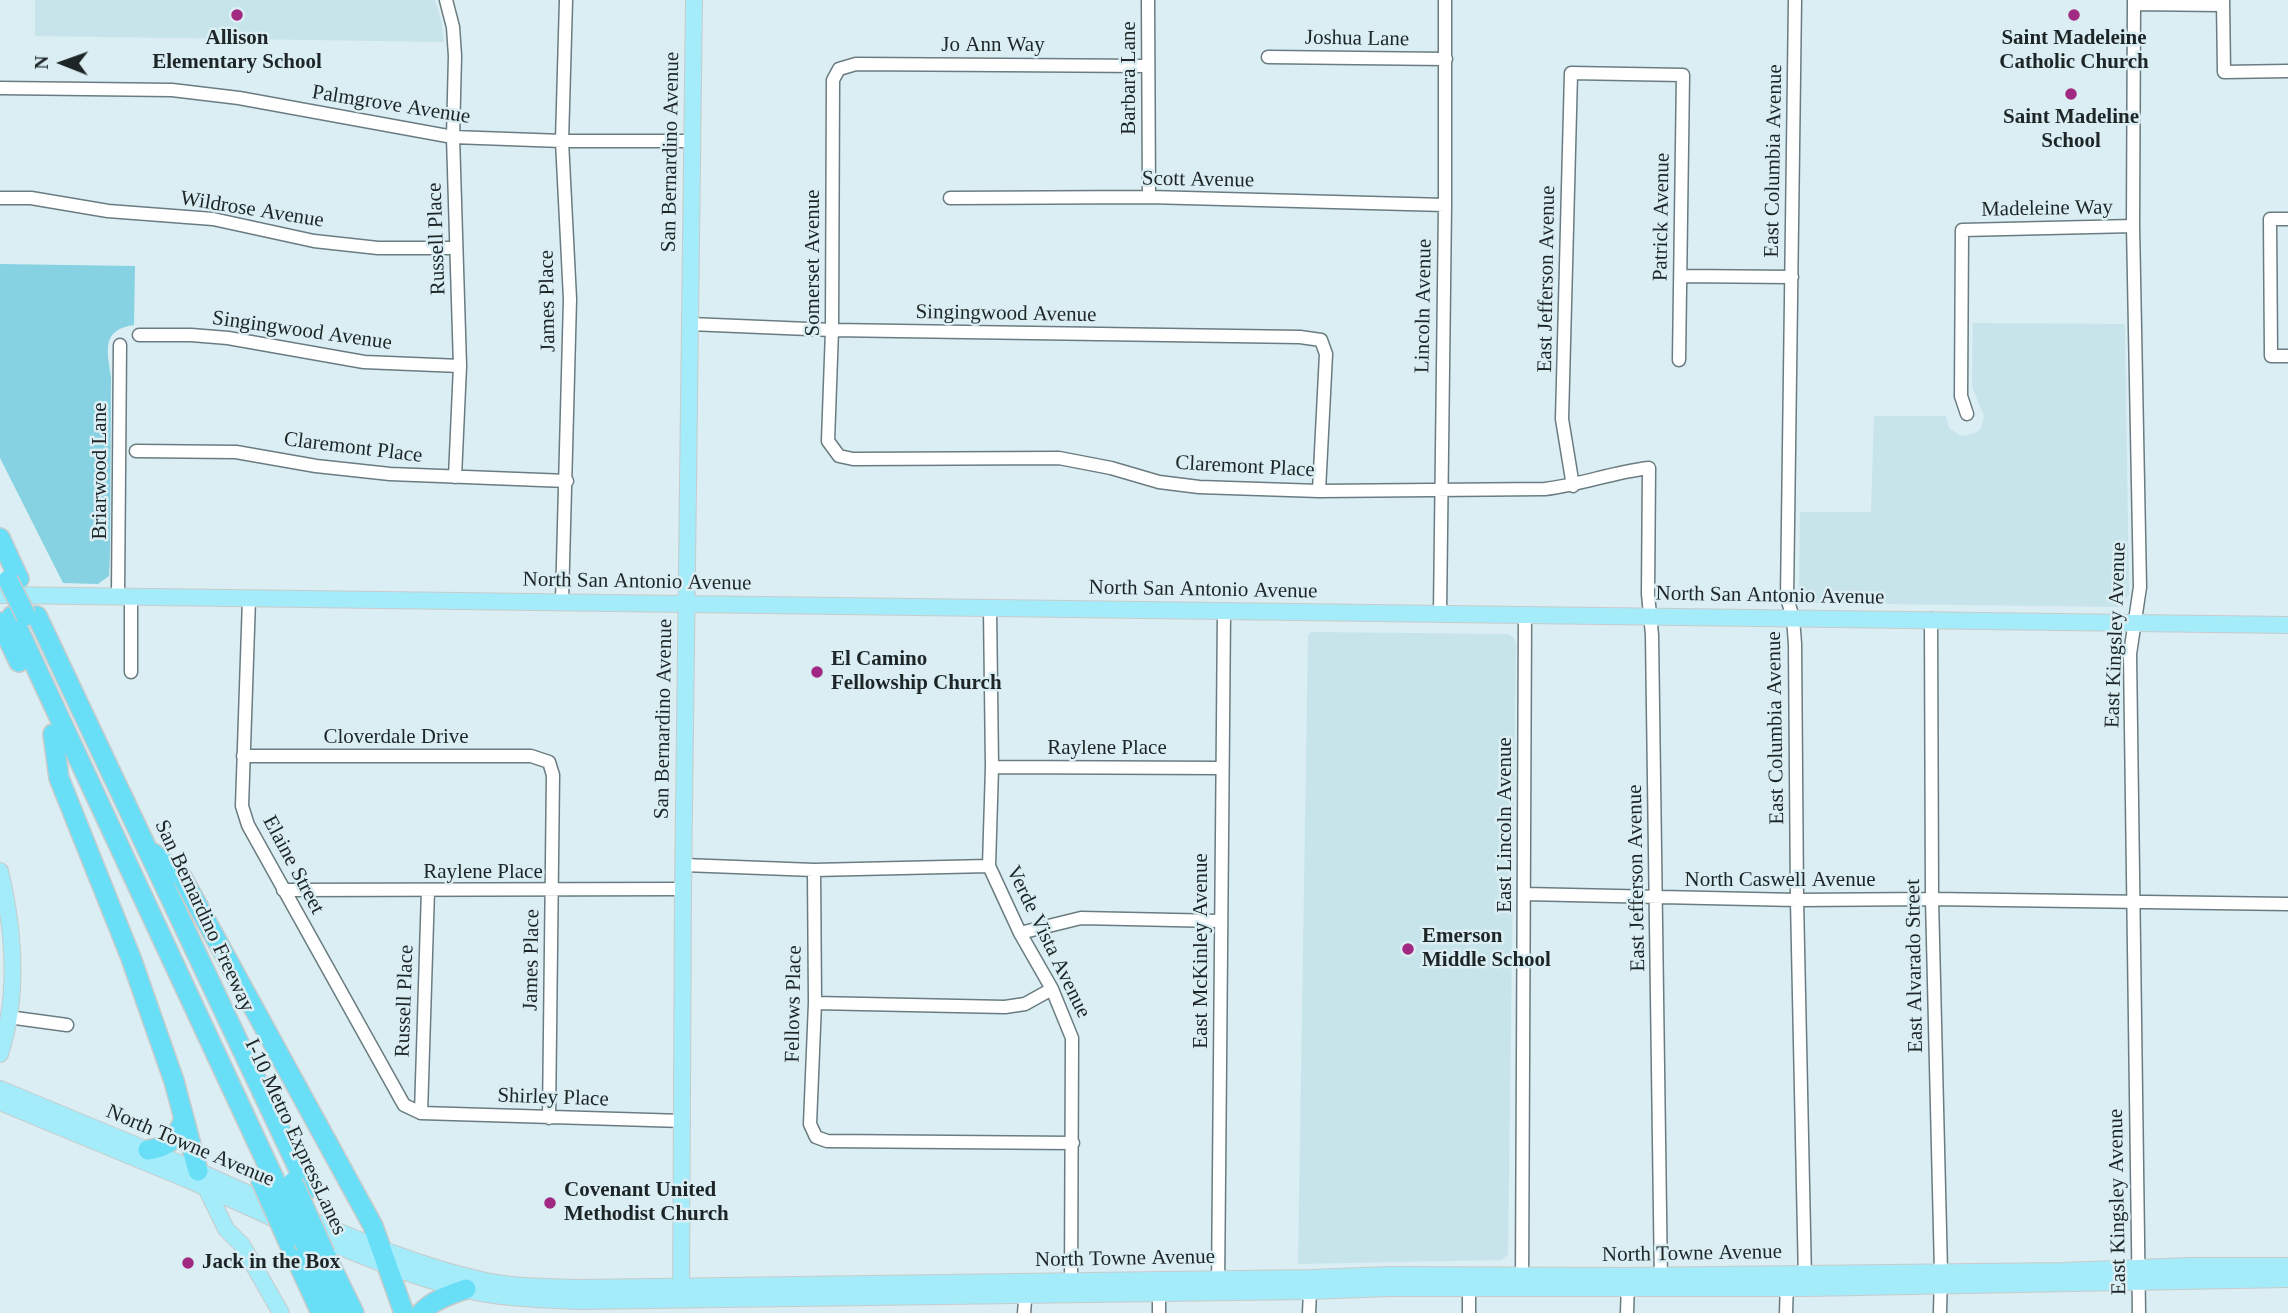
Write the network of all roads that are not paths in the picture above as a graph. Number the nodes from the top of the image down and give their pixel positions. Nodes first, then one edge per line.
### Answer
1 (446, 0) edge
2 (566, 0) edge
3 (694, 0) edge
4 (1148, 0) edge
5 (1445, 0) edge
6 (1795, 0) edge
7 (2134, 2) edge
8 (2222, 3) edge
9 (1268, 57) dead end
10 (1446, 59) junction
11 (1148, 66) junction
12 (839, 69) joint
13 (2288, 71) edge
14 (1571, 73) joint
15 (0, 88) edge
16 (453, 137) junction
17 (562, 141) junction
18 (693, 141) junction
19 (1149, 197) junction
20 (0, 198) edge
21 (950, 198) dead end
22 (1445, 205) junction
23 (2288, 219) edge
24 (2133, 226) junction
25 (456, 248) junction
26 (1681, 276) junction
27 (1792, 278) junction
28 (690, 324) junction
29 (832, 330) junction
30 (139, 335) dead end
31 (120, 345) dead end
32 (2288, 356) edge
33 (1679, 360) dead end
34 (460, 366) junction
35 (1968, 414) dead end
36 (136, 451) dead end
37 (839, 456) joint
38 (1649, 468) joint
39 (455, 477) junction
40 (567, 481) junction
41 (1573, 486) junction
42 (1440, 489) junction
43 (1320, 491) junction
44 (0, 538) edge
45 (5, 581) edge
46 (125, 596) junction
47 (249, 599) junction
48 (562, 601) junction
49 (687, 604) junction
50 (990, 608) junction
51 (1224, 611) junction
52 (1440, 613) junction
53 (1525, 614) junction
54 (1649, 615) junction
55 (19, 618) edge
56 (1793, 618) junction
57 (1931, 619) junction
58 (2136, 624) junction
59 (2288, 625) edge
60 (131, 672) dead end
61 (53, 734) junction
62 (243, 755) junction
63 (549, 762) joint
64 (992, 767) junction
65 (1221, 768) junction
66 (146, 847) junction
67 (684, 865) junction
68 (989, 866) junction
69 (814, 870) junction
70 (0, 871) edge
71 (683, 889) junction
72 (284, 890) junction
73 (428, 891) junction
74 (553, 891) junction
75 (1525, 894) junction
76 (1656, 898) junction
77 (1932, 899) junction
78 (1797, 900) junction
79 (2132, 903) junction
80 (2288, 904) edge
81 (1220, 921) junction
82 (1020, 933) junction
83 (1052, 989) junction
84 (6, 991) edge
85 (814, 1003) junction
86 (8, 1017) junction
87 (67, 1025) dead end
88 (0, 1054) edge
89 (0, 1089) edge
90 (0, 1102) edge
91 (421, 1113) junction
92 (184, 1118) junction
93 (549, 1118) junction
94 (683, 1121) junction
95 (1073, 1143) junction
96 (148, 1150) junction
97 (202, 1179) junction
98 (272, 1189) junction
99 (297, 1242) junction
100 (242, 1245) junction
101 (332, 1257) junction
102 (385, 1257) junction
103 (2288, 1266) edge
104 (2138, 1275) junction
105 (1941, 1278) junction
106 (2288, 1279) edge
107 (1787, 1281) junction
108 (1805, 1281) junction
109 (1469, 1282) junction
110 (1628, 1282) junction
111 (1661, 1282) junction
112 (1522, 1283) junction
113 (1159, 1285) junction
114 (1218, 1285) junction
115 (1026, 1287) junction
116 (1071, 1287) junction
117 (466, 1289) junction
118 (1310, 1291) junction
119 (681, 1300) edge
120 (281, 1313) edge
121 (321, 1313) edge
122 (338, 1313) edge
123 (354, 1313) edge
124 (365, 1313) edge
125 (404, 1313) edge
126 (421, 1313) edge
127 (1024, 1313) edge
128 (1159, 1313) edge
129 (1309, 1313) edge
130 (1469, 1313) edge
131 (1627, 1313) edge
132 (1786, 1313) edge
133 (1940, 1313) edge
134 (2139, 1313) edge

1 - 16 street, Russell Place
2 - 17 street, James Place
3 - 18 main road, San Bernardino Avenue
4 - 11 street, Barbara Lane
5 - 10 street, Lincoln Avenue
6 - 27 street, East Columbia Avenue
7 - 8 street
7 - 24 street, East Kingsley Avenue
8 - 13 street
9 - 10 street, Joshua Lane
10 - 22 street, Lincoln Avenue
11 - 12 street, Jo Ann Way
11 - 19 street, Barbara Lane
12 - 29 street, Somerset Avenue
14 - 26 street, Patrick Avenue
14 - 41 street, East Jefferson Avenue
15 - 16 street, Palmgrove Avenue
16 - 17 street, Palmgrove Avenue
16 - 25 street, Russell Place
17 - 18 street, Palmgrove Avenue
17 - 40 street, James Place
18 - 28 main road, San Bernardino Avenue
19 - 21 street, Scott Avenue
19 - 22 street, Scott Avenue
20 - 25 street, Wildrose Avenue
22 - 42 street, Lincoln Avenue
23 - 32 street
24 - 35 street, Madeleine Way
24 - 58 street, East Kingsley Avenue
25 - 34 street, Russell Place
26 - 27 street
26 - 33 street, Patrick Avenue
27 - 56 street, East Columbia Avenue
28 - 29 street, Singingwood Avenue
28 - 49 main road, San Bernardino Avenue
29 - 37 street, Somerset Avenue
29 - 43 street, Singingwood Avenue
30 - 34 street, Singingwood Avenue
31 - 46 street, Briarwood Lane
34 - 39 street, Russell Place
36 - 39 street, Claremont Place
37 - 43 street, Claremont Place
38 - 41 street, Claremont Place
38 - 54 street, East Jefferson Avenue
39 - 40 street, Claremont Place
40 - 48 street, James Place
41 - 42 street, Claremont Place
42 - 43 street, Claremont Place
42 - 52 street, Lincoln Avenue
44 - 45 highway, San Bernardino Freeway
45 - 46 main road, North San Antonio Avenue
45 - 55 highway, San Bernardino Freeway
46 - 47 main road, North San Antonio Avenue
46 - 60 street, Briarwood Lane
47 - 48 main road, North San Antonio Avenue
47 - 62 street, Elaine Street
48 - 49 main road, North San Antonio Avenue
49 - 50 main road, North San Antonio Avenue
49 - 67 main road, San Bernardino Avenue
50 - 51 main road, North San Antonio Avenue
50 - 64 street, Verde Vista Avenue
51 - 52 main road, North San Antonio Avenue
51 - 65 street, East McKinley Avenue
52 - 53 main road, North San Antonio Avenue
53 - 54 main road, North San Antonio Avenue
53 - 75 street, East Lincoln Avenue
54 - 56 main road, North San Antonio Avenue
54 - 76 street, East Jefferson Avenue
55 - 61 highway, San Bernardino Freeway
55 - 66 highway, San Bernardino Freeway
55 - 98 highway, I-10 Metro ExpressLanes
56 - 57 main road, North San Antonio Avenue
56 - 78 street, East Columbia Avenue
57 - 58 main road, North San Antonio Avenue
57 - 77 street, East Alvarado Street
58 - 59 main road, North San Antonio Avenue
58 - 79 street, East Kingsley Avenue
61 - 92 highway
61 - 98 highway, San Bernardino Freeway
62 - 63 street, Cloverdale Drive
62 - 72 street, Elaine Street
63 - 74 street, James Place
64 - 65 street, Raylene Place
64 - 68 street, Verde Vista Avenue
65 - 81 street, East McKinley Avenue
66 - 98 highway, San Bernardino Freeway
66 - 102 highway
67 - 69 street
67 - 71 main road, San Bernardino Avenue
68 - 69 street
68 - 82 street, Verde Vista Avenue
69 - 85 street, Fellows Place
70 - 84 main road
71 - 74 street, Raylene Place
71 - 94 main road, San Bernardino Avenue
72 - 73 street, Raylene Place
72 - 91 street, Elaine Street
73 - 74 street, Raylene Place
73 - 91 street, Russell Place
74 - 93 street, James Place
75 - 76 street, North Caswell Avenue
75 - 112 street, East Lincoln Avenue
76 - 78 street, North Caswell Avenue
76 - 111 street, East Jefferson Avenue
77 - 78 street, North Caswell Avenue
77 - 79 street, North Caswell Avenue
77 - 105 street, East Alvarado Street
78 - 108 street, East Columbia Avenue
79 - 80 street, North Caswell Avenue
79 - 104 street, East Kingsley Avenue
81 - 82 street
81 - 114 street, East McKinley Avenue
82 - 83 street, Verde Vista Avenue
83 - 85 street
83 - 95 street, Verde Vista Avenue
84 - 86 main road
85 - 95 street, Fellows Place
86 - 87 street
86 - 88 main road
89 - 96 main road, North Towne Avenue
90 - 97 main road, North Towne Avenue
91 - 93 street, Shirley Place
92 - 96 highway
92 - 97 highway
93 - 94 street, Shirley Place
94 - 119 main road, San Bernardino Avenue
95 - 116 street, Verde Vista Avenue
96 - 97 main road, North Towne Avenue
97 - 98 main road, North Towne Avenue
97 - 100 main road
98 - 99 highway, San Bernardino Freeway, bridge
98 - 100 main road
98 - 101 highway, San Bernardino Freeway
98 - 102 main road, North Towne Avenue
99 - 121 highway, San Bernardino Freeway
99 - 122 highway, I-10 Metro ExpressLanes
100 - 120 main road
101 - 123 highway, I-10 Metro ExpressLanes
101 - 124 highway, San Bernardino Freeway
102 - 117 main road, North Towne Avenue
102 - 119 main road, North Towne Avenue
102 - 125 highway
103 - 104 main road, North Towne Avenue
104 - 105 main road, North Towne Avenue
104 - 106 main road, North Towne Avenue
104 - 134 street, East Kingsley Avenue
105 - 108 main road, North Towne Avenue
105 - 133 street, East Alvarado Street
107 - 108 main road, North Towne Avenue
107 - 111 main road, North Towne Avenue
107 - 132 street
109 - 112 main road, North Towne Avenue
109 - 114 main road, North Towne Avenue
109 - 118 main road, North Towne Avenue
109 - 130 street
110 - 111 main road, North Towne Avenue
110 - 112 main road, North Towne Avenue
110 - 131 street
113 - 114 main road, North Towne Avenue
113 - 116 main road, North Towne Avenue
113 - 128 street
114 - 118 main road, North Towne Avenue
115 - 116 main road, North Towne Avenue
115 - 119 main road, North Towne Avenue
115 - 127 street
117 - 119 main road, North Towne Avenue
117 - 126 highway
118 - 129 street

